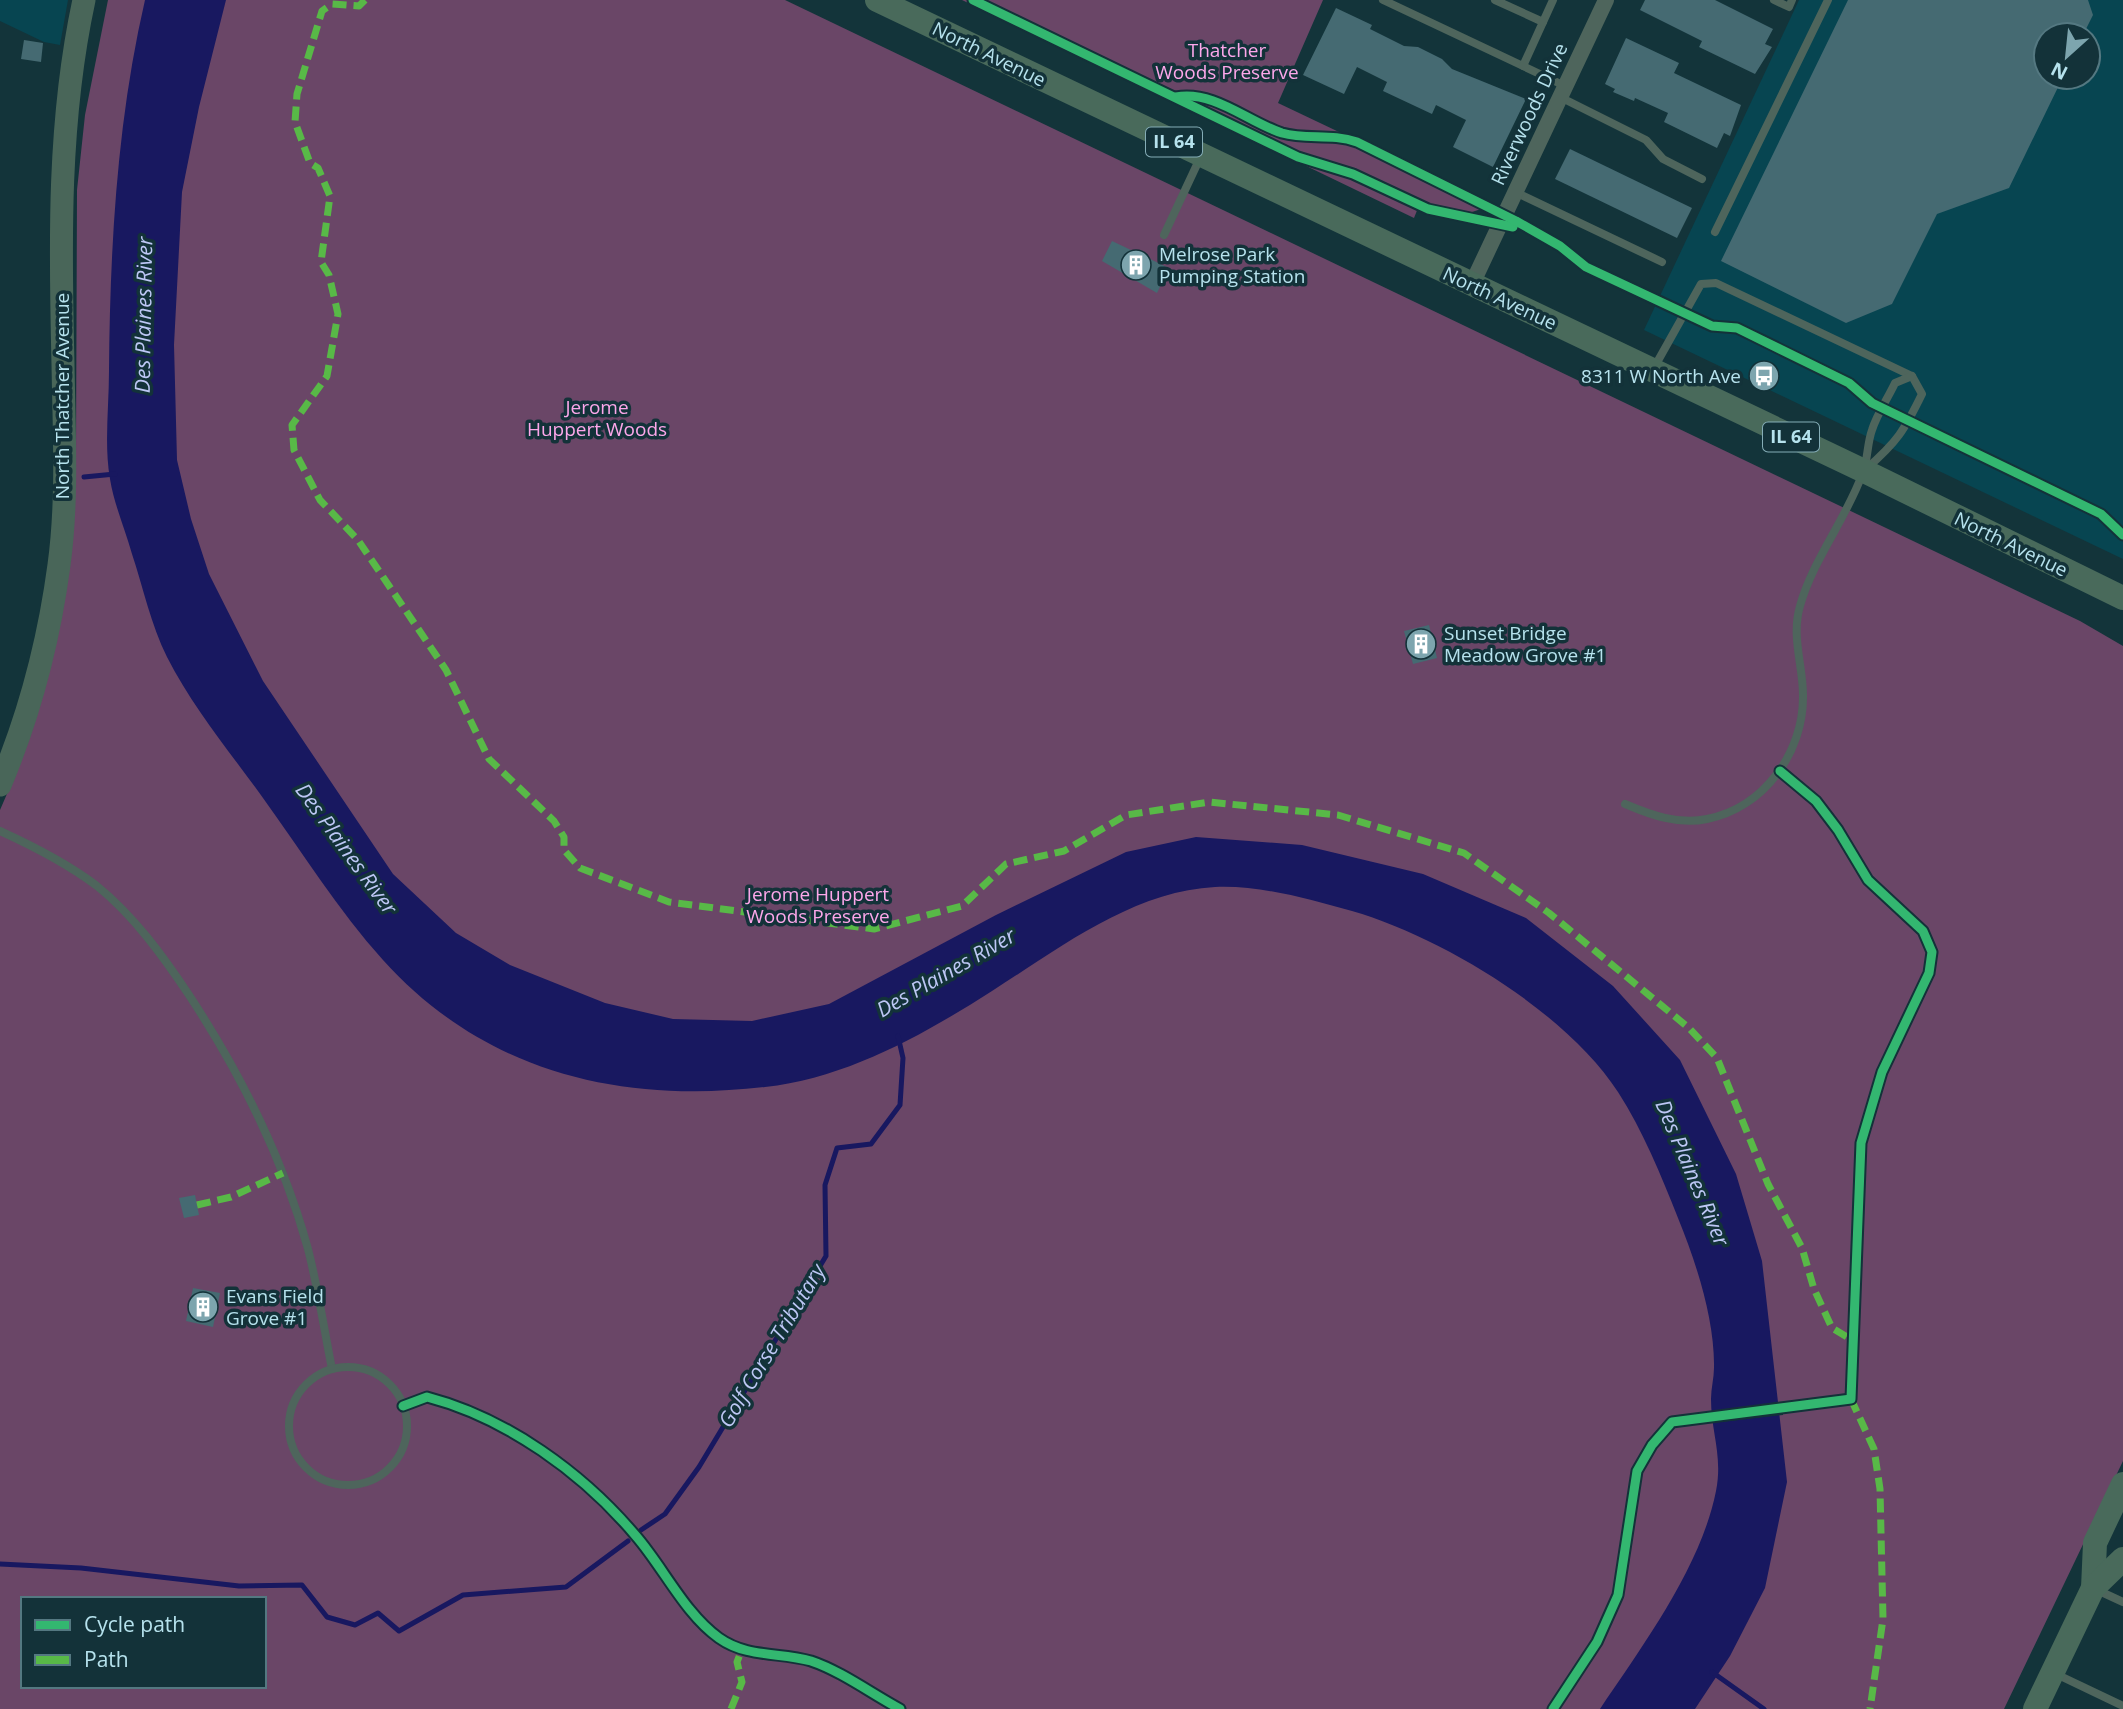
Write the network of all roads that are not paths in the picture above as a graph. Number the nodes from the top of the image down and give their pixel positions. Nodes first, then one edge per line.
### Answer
1 (84, 0) edge
2 (877, 0) edge
3 (1384, 0) edge
4 (1495, 0) edge
5 (1553, 0) edge
6 (1606, 0) edge
7 (1774, 0) edge
8 (1792, 0) edge
9 (1828, 0) edge
10 (1543, 22) junction
11 (1523, 66) junction
12 (1563, 92) junction
13 (1201, 155) junction
14 (1702, 179) dead end
15 (1515, 192) junction
16 (1715, 232) dead end
17 (1164, 235) dead end
18 (1662, 262) dead end
19 (1472, 284) junction
20 (1653, 370) junction
21 (1912, 376) junction
22 (1864, 471) junction
23 (2123, 598) edge
24 (0, 785) edge
25 (1625, 804) dead end
26 (0, 831) edge
27 (332, 1369) junction
28 (2123, 1484) edge
29 (2123, 1559) edge
30 (2093, 1588) junction
31 (2123, 1602) edge
32 (2053, 1672) junction
33 (2123, 1706) edge
34 (2035, 1709) edge

1 - 24 street, North Thatcher Avenue
2 - 13 main road, North Avenue / IL 64
3 - 11 lane
4 - 10 lane
5 - 10 lane
6 - 12 street, Riverwoods Drive
7 - 8 lane
9 - 16 lane
10 - 11 lane
11 - 12 lane
12 - 14 lane
12 - 15 street, Riverwoods Drive
13 - 17 lane
13 - 19 main road, North Avenue / IL 64
15 - 18 lane
15 - 19 street, Riverwoods Drive
19 - 20 main road, North Avenue / IL 64
20 - 21 lane
20 - 22 main road, North Avenue / IL 64
21 - 22 lane
21 - 22 lane
22 - 23 main road, North Avenue / IL 64
22 - 25 lane
26 - 27 lane
27 - 27 lane
28 - 30 main road
29 - 30 main road
30 - 31 lane
30 - 32 main road
32 - 33 lane
32 - 34 main road

